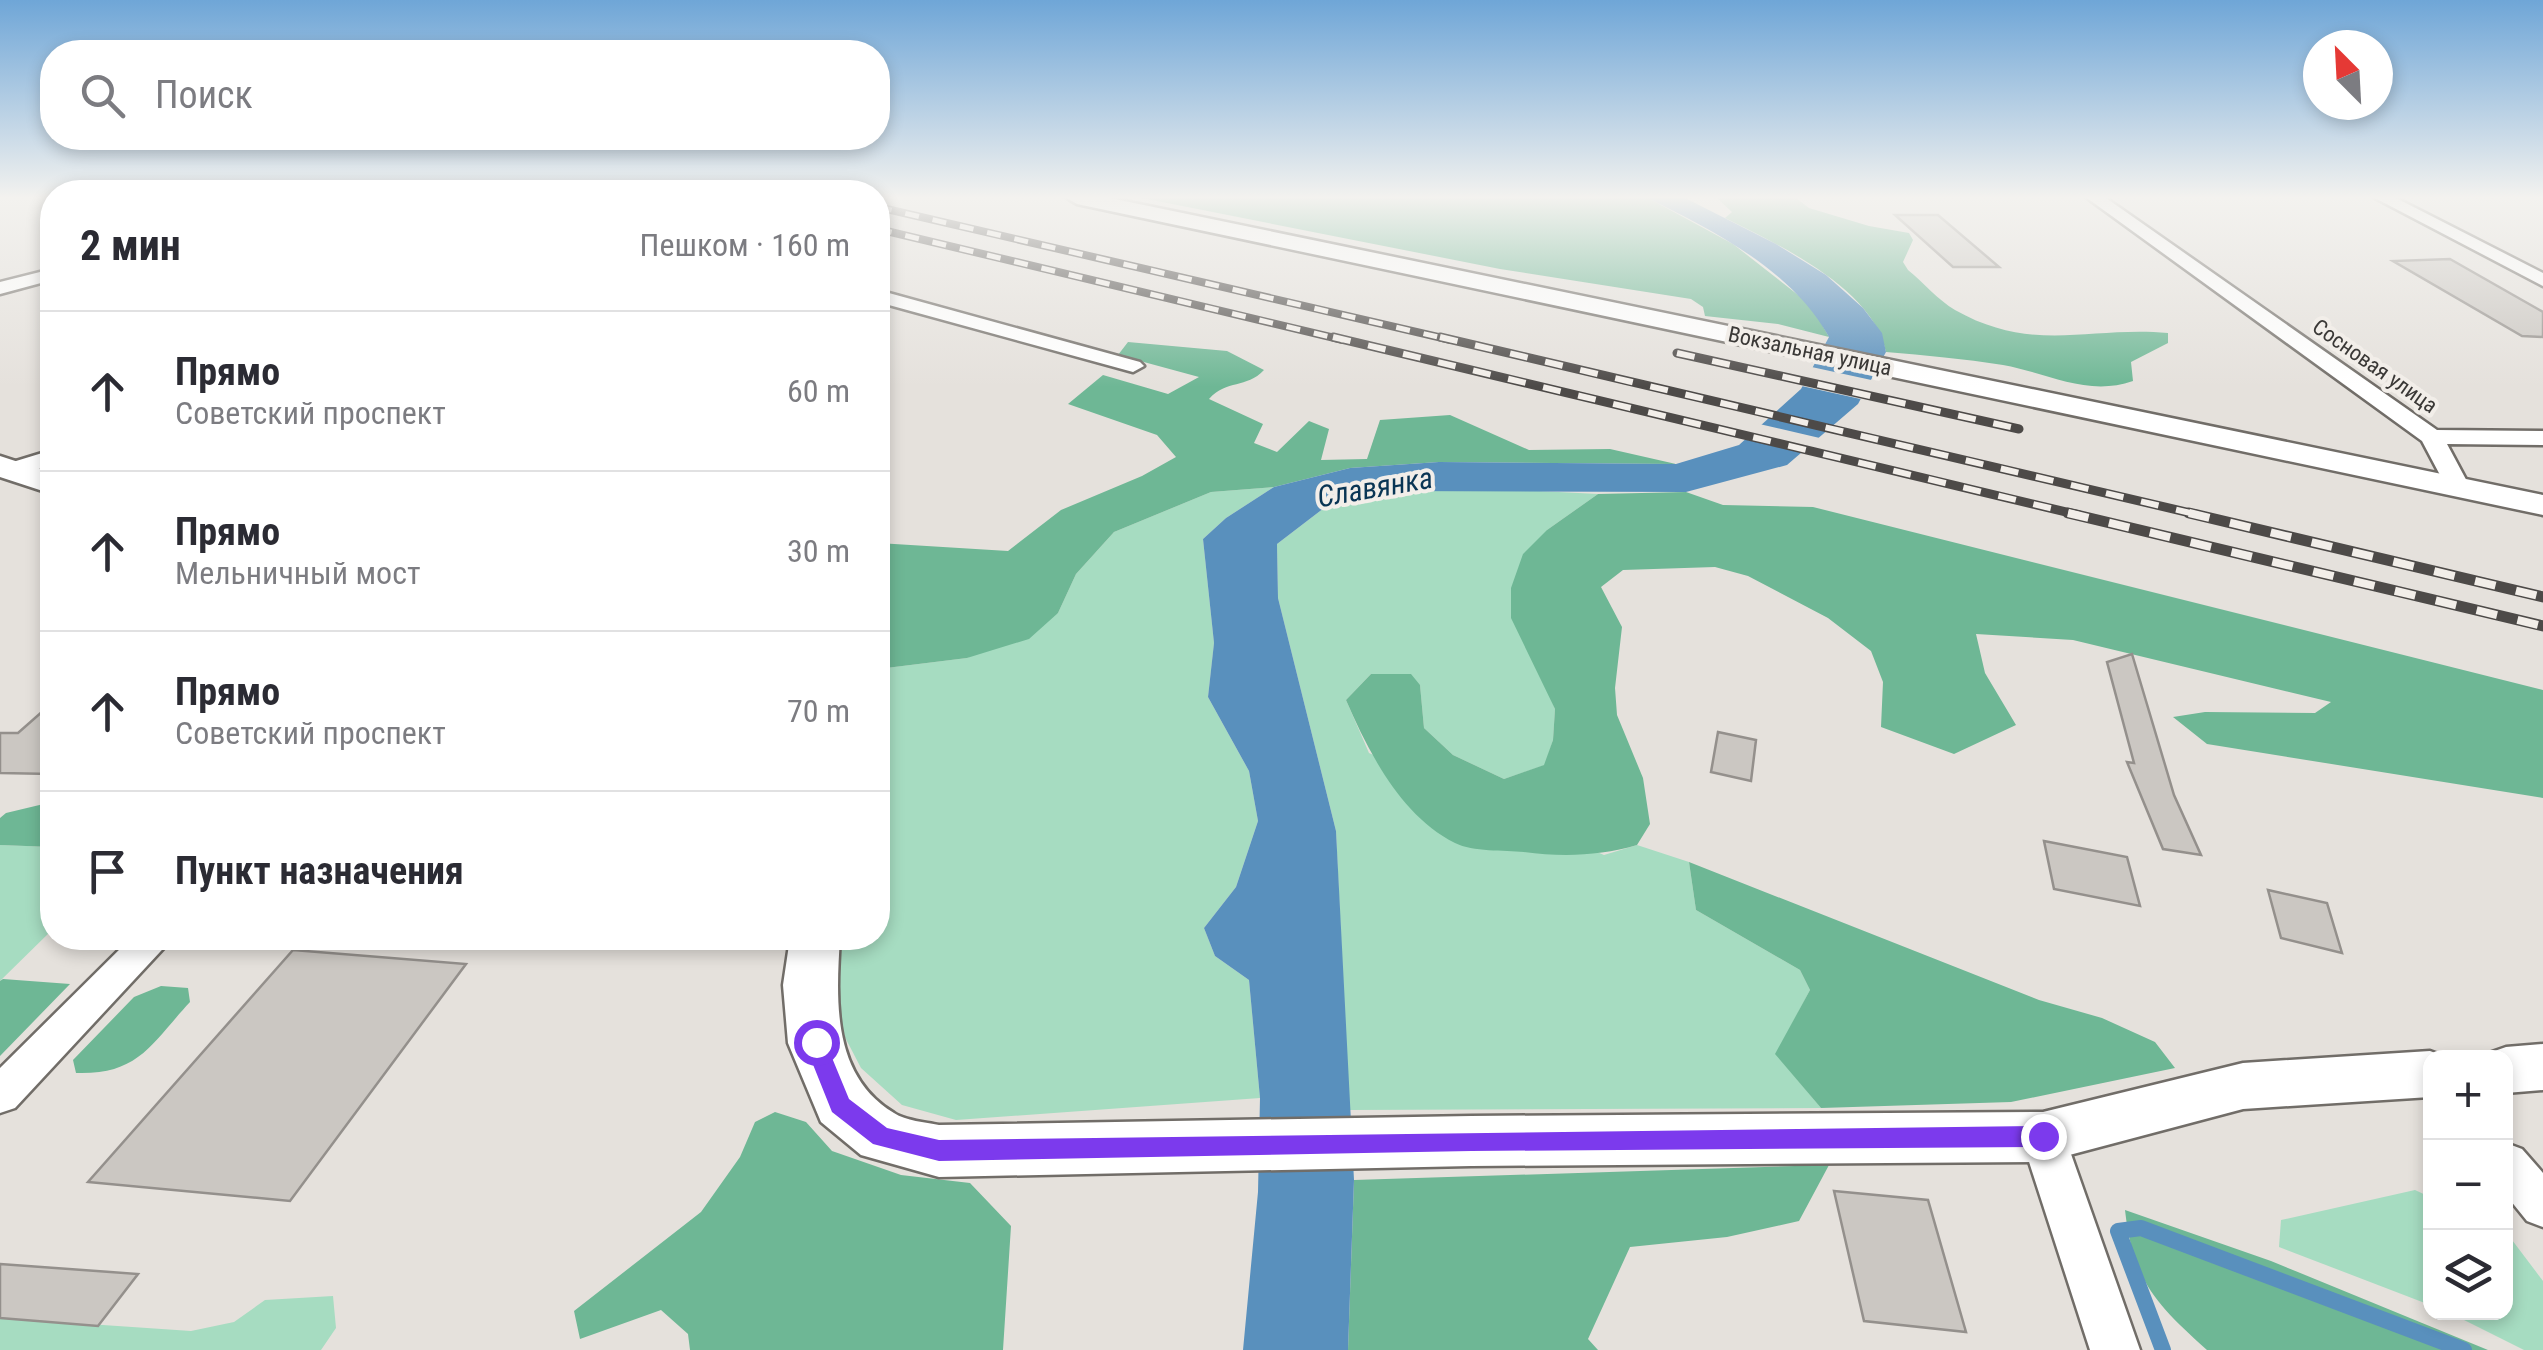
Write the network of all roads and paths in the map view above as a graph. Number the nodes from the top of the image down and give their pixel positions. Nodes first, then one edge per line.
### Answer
1 (1379, 261) edge
2 (2184, 261) edge
3 (2506, 261) edge
4 (40, 278) edge
5 (2543, 280) edge
6 (0, 288) edge
7 (890, 299) edge
8 (1133, 366) dead end
9 (2432, 436) junction
10 (2543, 438) edge
11 (40, 459) edge
12 (3, 467) edge
13 (40, 480) edge
14 (2458, 488) junction
15 (2543, 505) edge
16 (142, 950) edge
17 (814, 950) edge
18 (2543, 1067) edge
19 (2513, 1069) edge
20 (2423, 1075) edge
21 (0, 1094) edge
22 (2043, 1136) junction
23 (2513, 1171) edge
24 (2543, 1206) edge
25 (2116, 1350) edge

1 - 14 street, Вокзальная улица
2 - 9 street, Сосновая улица
3 - 5 street
4 - 6 street
7 - 8 street
9 - 10 street
9 - 14 street, Сосновая улица
11 - 12 street
12 - 13 street
14 - 15 street, Вокзальная улица
16 - 21 street
17 - 22 street
18 - 19 street
20 - 22 street
22 - 25 street
23 - 24 street

